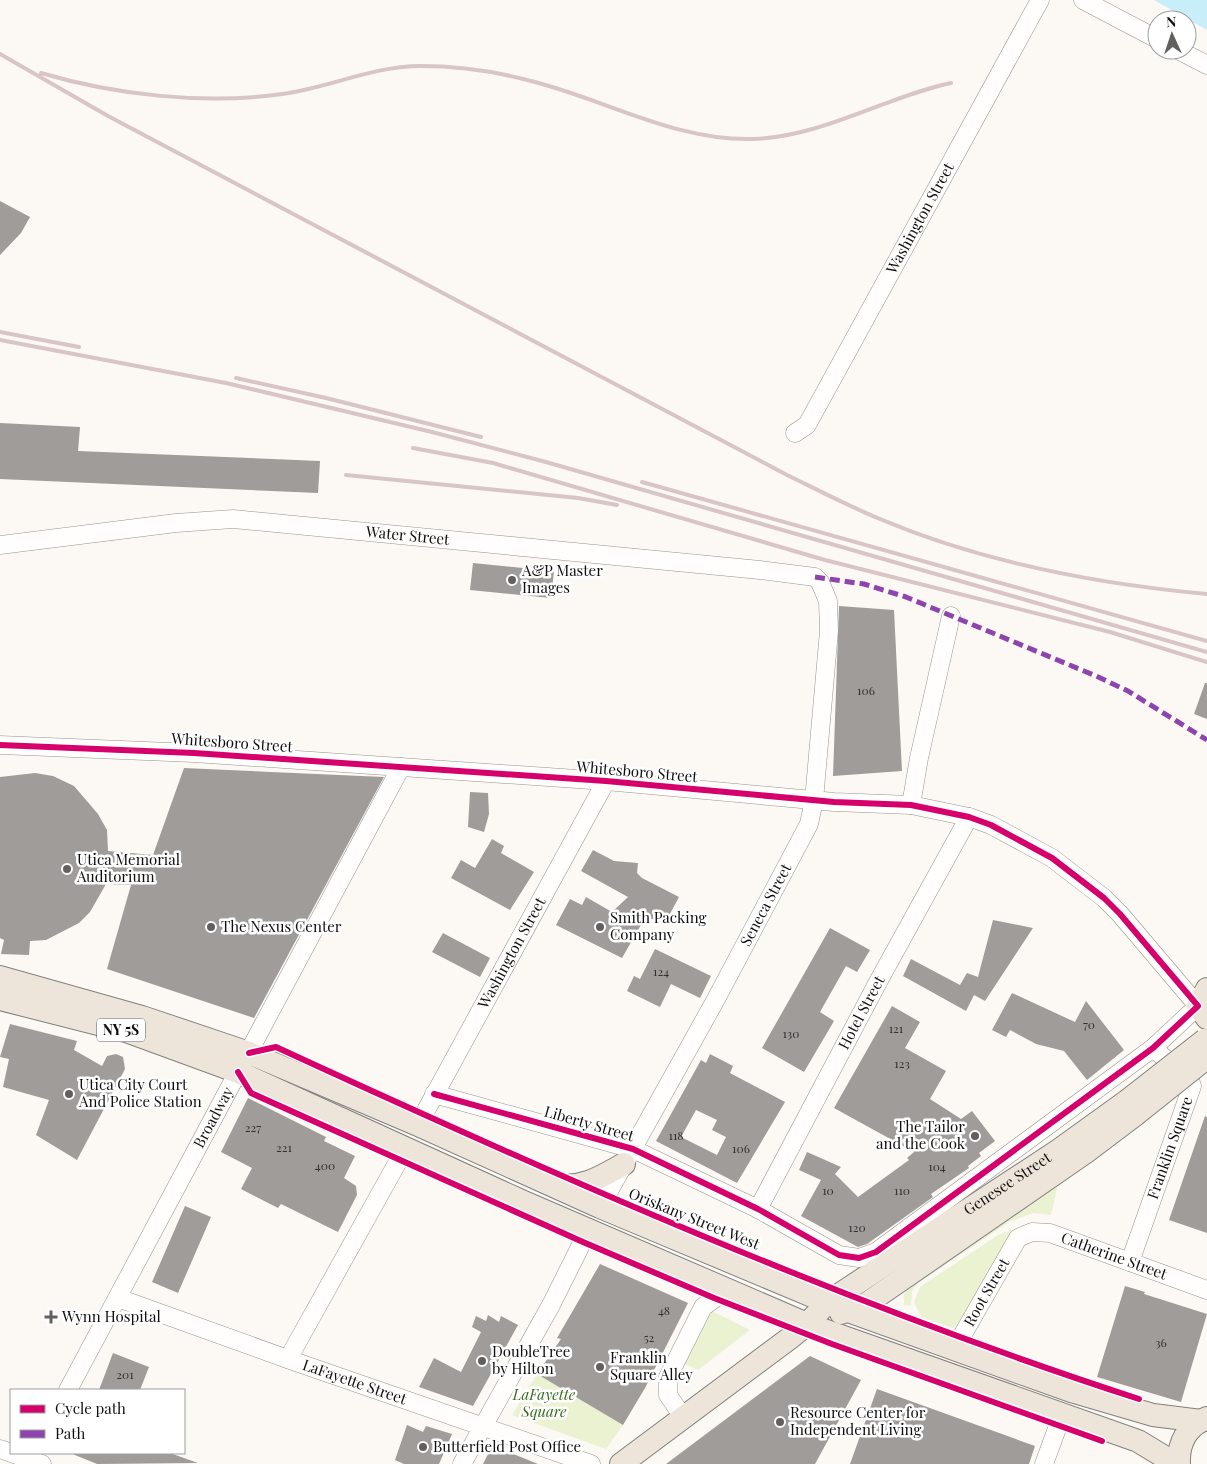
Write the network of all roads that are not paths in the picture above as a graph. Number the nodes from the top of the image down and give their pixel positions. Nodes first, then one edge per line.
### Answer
1 (1040, 0) edge
2 (1083, 0) edge
3 (1147, 34) edge
4 (795, 433) dead end
5 (0, 545) edge
6 (815, 577) joint
7 (951, 616) dead end
8 (0, 745) edge
9 (401, 767) junction
10 (606, 781) junction
11 (814, 800) junction
12 (911, 805) junction
13 (968, 817) junction
14 (0, 977) edge
15 (0, 998) edge
16 (1205, 1025) edge
17 (1153, 1048) junction
18 (249, 1053) junction
19 (238, 1072) junction
20 (434, 1094) junction
21 (1131, 1108) junction
22 (418, 1125) junction
23 (405, 1149) junction
24 (628, 1157) junction
25 (550, 1184) junction
26 (526, 1203) junction
27 (600, 1207) junction
28 (758, 1209) junction
29 (588, 1231) junction
30 (1018, 1238) joint
31 (1130, 1262) junction
32 (728, 1289) junction
33 (1207, 1290) edge
34 (118, 1298) junction
35 (828, 1302) junction
36 (848, 1311) junction
37 (807, 1324) junction
38 (956, 1348) junction
39 (288, 1360) junction
40 (69, 1389) edge
41 (1062, 1415) junction
42 (683, 1417) junction
43 (1204, 1419) edge
44 (483, 1427) junction
45 (15, 1454) edge
46 (34, 1460) edge
47 (462, 1464) edge
48 (591, 1464) edge
49 (621, 1464) edge
50 (1044, 1464) edge
51 (1177, 1464) edge

1 - 4 street, Washington Street
2 - 3 street
5 - 6 street, Water Street
6 - 11 street, Seneca Street
7 - 12 street
8 - 9 street, Whitesboro Street
9 - 10 street, Whitesboro Street
9 - 18 street, Broadway
10 - 11 street, Whitesboro Street
10 - 20 street, Washington Street
11 - 12 street, Whitesboro Street
11 - 24 street, Seneca Street
12 - 13 street, Whitesboro Street
13 - 16 street, Whitesboro Street
13 - 28 street, Hotel Street
14 - 18 main road, Oriskany Street West / NY 5S
15 - 19 main road, NY 5S
16 - 17 street, Liberty Street
16 - 21 main road, Genesee Street, bridge
17 - 28 street, Liberty Street
17 - 31 street, Franklin Square
18 - 19 street, Broadway
18 - 22 main road, Oriskany Street West / NY 5S
19 - 23 main road, NY 5S
19 - 34 street, Broadway
20 - 22 street, Washington Street
20 - 24 street, Liberty Street
21 - 35 main road, Genesee Street
21 - 36 main road, Genesee Street
22 - 25 main road, Oriskany Street West / NY 5S
23 - 26 main road, NY 5S
23 - 39 street
24 - 25 main road
24 - 27 street, Seneca Street
24 - 28 street, Liberty Street
25 - 27 main road, Oriskany Street West / NY 5S
26 - 27 main road
26 - 29 main road, NY 5S
27 - 35 main road, Oriskany Street West / NY 5S
29 - 32 main road, NY 5S
29 - 44 street
30 - 31 street, Catherine Street
30 - 38 street, Root Street
31 - 33 street, Catherine Street
32 - 37 main road, NY 5S
32 - 42 street
34 - 39 street, LaFayette Street
34 - 40 street, Broadway
35 - 36 main road, Oriskany Street West / NY 5S
35 - 37 main road, Genesee Street
36 - 37 main road, Genesee Street
36 - 38 main road, Oriskany Street West / NY 5S
37 - 41 main road, NY 5S
37 - 42 main road, Genesee Street
38 - 43 main road, Oriskany Street West / NY 5S
39 - 44 street, LaFayette Street
41 - 50 street
41 - 51 main road, NY 5S
42 - 49 main road, Genesee Street
43 - 51 main road
44 - 47 street
44 - 48 street, LaFayette Street
45 - 46 street

